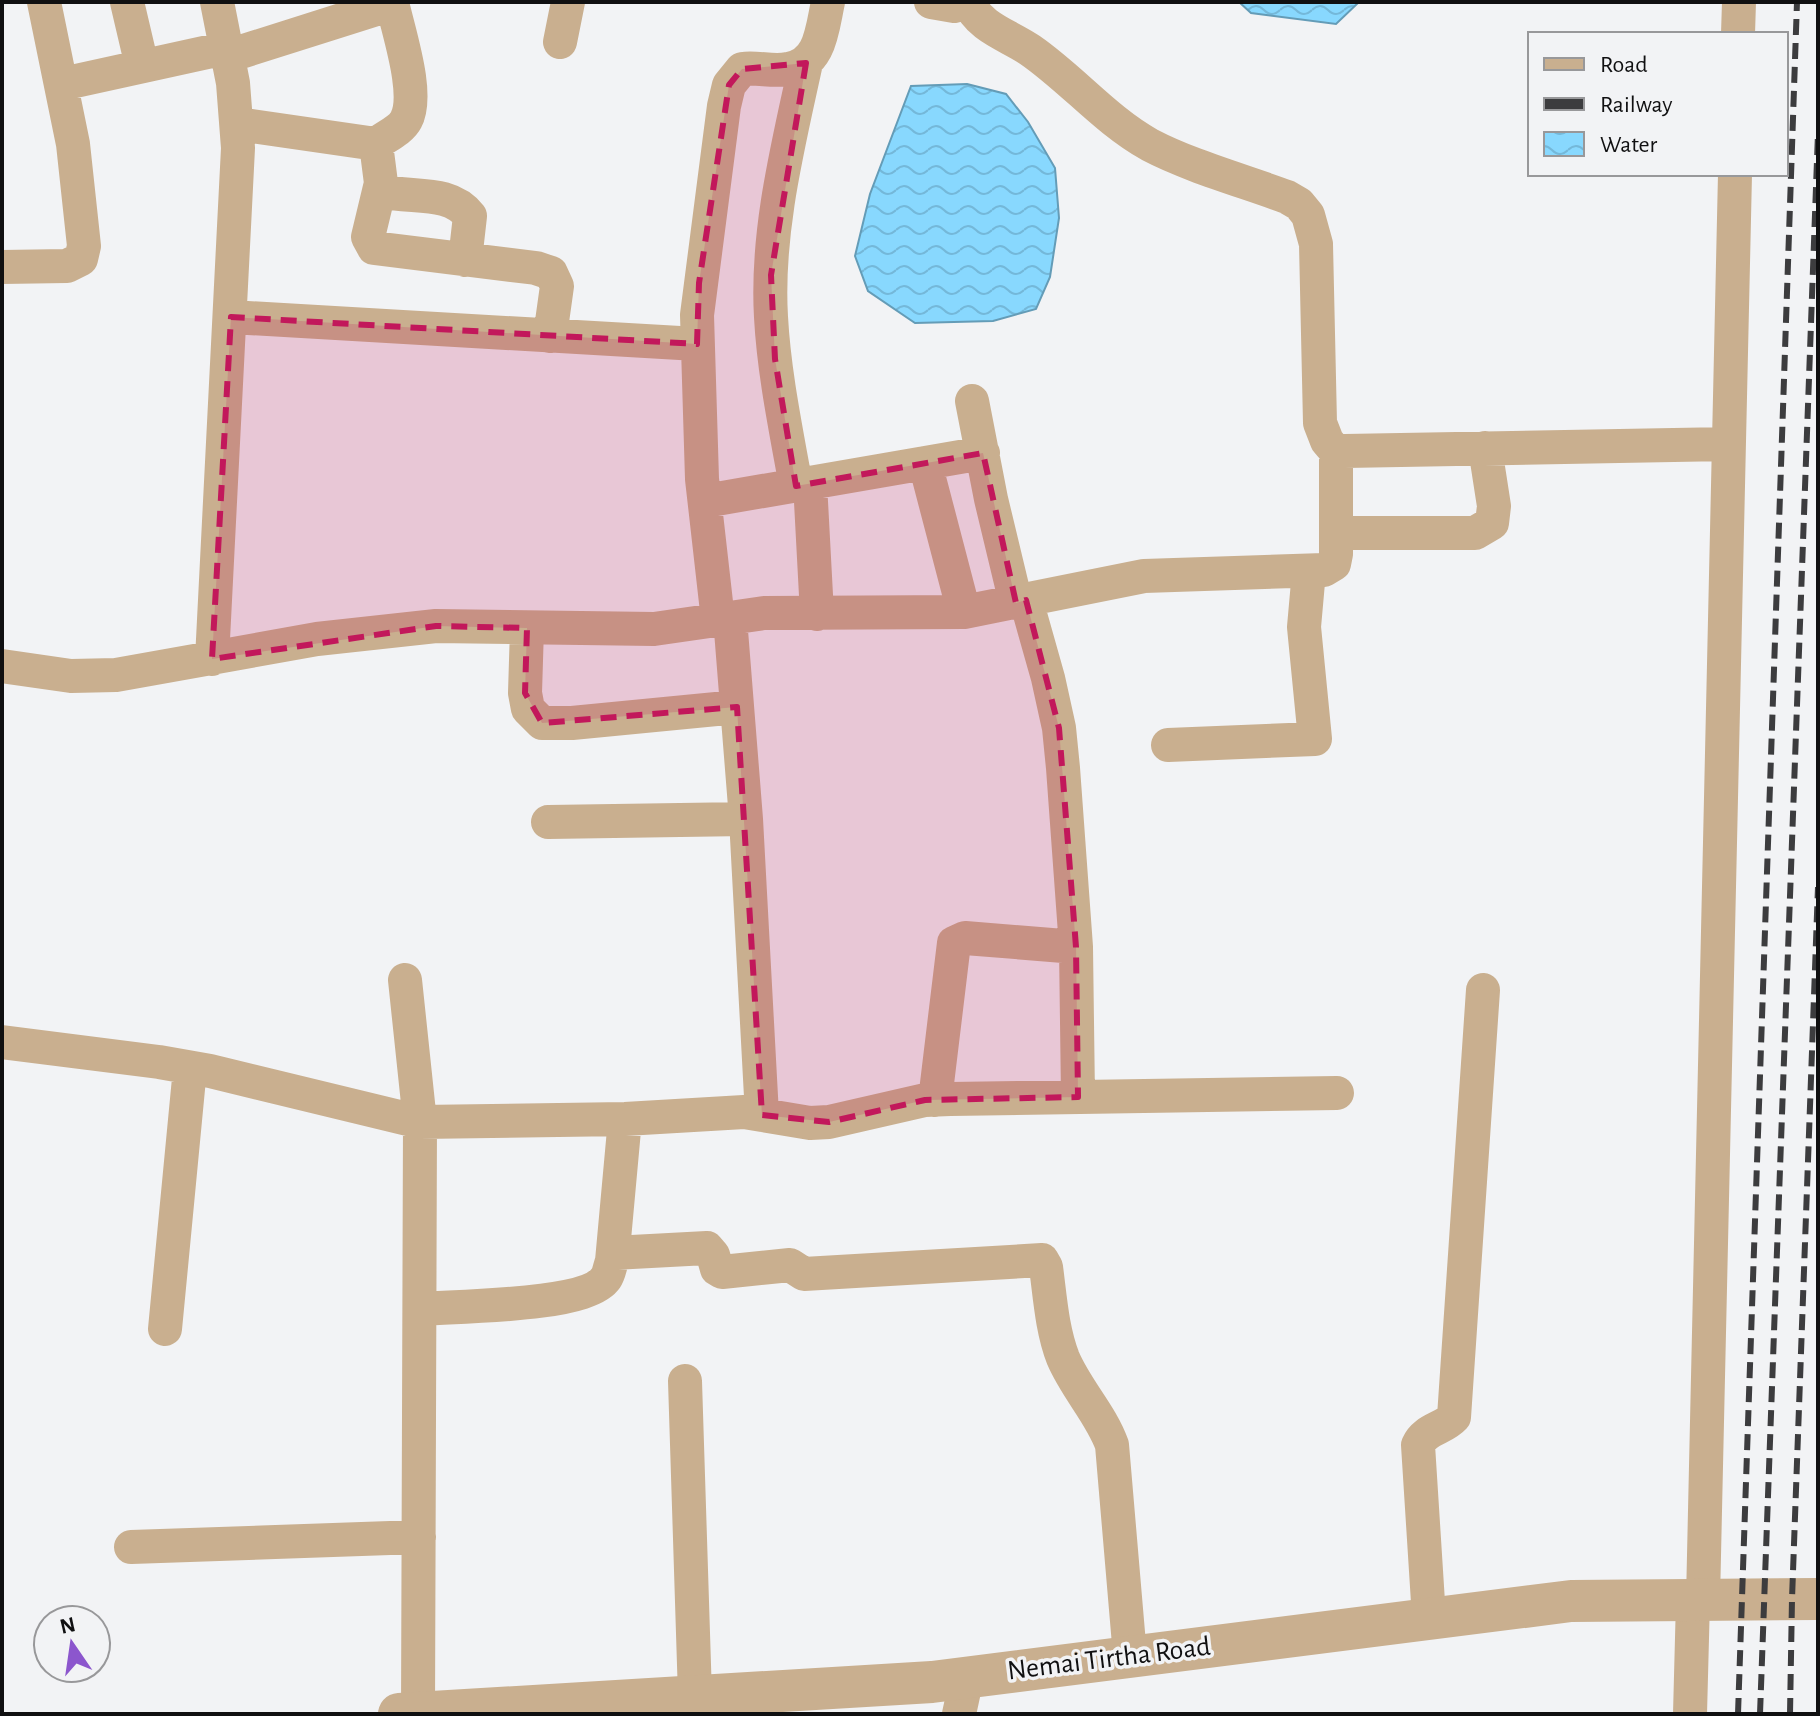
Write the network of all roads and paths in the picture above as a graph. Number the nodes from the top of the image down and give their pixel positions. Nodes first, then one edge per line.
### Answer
1 (44, 2) edge
2 (127, 2) edge
3 (217, 2) edge
4 (568, 2) edge
5 (828, 2) edge
6 (931, 2) edge
7 (969, 2) edge
8 (1739, 2) edge
9 (392, 3) edge
10 (1738, 32) edge
11 (560, 42) dead end
12 (227, 52) junction
13 (806, 63) junction
14 (142, 66) junction
15 (62, 84) junction
16 (237, 124) junction
17 (376, 144) junction
18 (1735, 176) edge
19 (380, 187) junction
20 (465, 260) junction
21 (2, 267) edge
22 (231, 317) junction
23 (550, 336) junction
24 (697, 344) junction
25 (972, 401) dead end
26 (1728, 444) junction
27 (1485, 448) junction
28 (983, 453) junction
29 (1338, 454) junction
30 (925, 463) junction
31 (803, 484) junction
32 (705, 501) junction
33 (1336, 533) junction
34 (1309, 571) junction
35 (1021, 601) junction
36 (964, 612) junction
37 (817, 614) junction
38 (724, 619) junction
39 (527, 628) junction
40 (212, 659) junction
41 (2, 666) edge
42 (737, 707) junction
43 (1168, 745) dead end
44 (746, 819) junction
45 (548, 822) dead end
46 (1076, 947) junction
47 (405, 980) dead end
48 (1483, 990) dead end
49 (2, 1042) edge
50 (190, 1068) junction
51 (1337, 1093) dead end
52 (1078, 1097) junction
53 (935, 1100) junction
54 (762, 1115) junction
55 (625, 1119) junction
56 (420, 1122) junction
57 (613, 1253) junction
58 (420, 1309) junction
59 (165, 1329) dead end
60 (685, 1381) dead end
61 (419, 1537) junction
62 (131, 1547) dead end
63 (1818, 1599) edge
64 (1698, 1600) junction
65 (1429, 1618) junction
66 (1130, 1656) junction
67 (695, 1696) junction
68 (963, 1696) edge
69 (412, 1714) edge
70 (1690, 1714) edge

1 - 15 street
2 - 14 street
3 - 12 street
4 - 11 street
5 - 13 street
6 - 7 street
7 - 29 street
8 - 10 street
9 - 12 street
9 - 17 street
12 - 14 street
12 - 16 street
13 - 24 street
13 - 31 street
14 - 15 street
15 - 21 street
16 - 17 street
16 - 22 street
17 - 19 street
18 - 26 street
19 - 20 street
19 - 20 street
20 - 23 street
22 - 23 street
22 - 40 street
23 - 24 street
24 - 32 street
25 - 28 street
26 - 27 street
26 - 64 street
27 - 29 street
27 - 33 street
28 - 30 street
28 - 35 street
29 - 33 street
30 - 31 street
30 - 36 street
31 - 32 street
31 - 37 street
32 - 38 street
33 - 34 street
34 - 35 street
34 - 43 street
35 - 36 street
35 - 46 street
36 - 37 street
37 - 38 street
38 - 39 street
38 - 42 street
39 - 40 street
39 - 42 street
40 - 41 street
42 - 44 street
44 - 45 street
44 - 54 street
46 - 52 street
46 - 53 street
47 - 56 street
48 - 65 street
49 - 50 street
50 - 56 street
50 - 59 street
51 - 52 street
52 - 53 street
53 - 54 street
54 - 55 street
55 - 56 street
55 - 57 street
56 - 58 street
57 - 58 street
57 - 66 street
58 - 61 street
60 - 67 street
61 - 62 street
61 - 69 street
63 - 64 street, Nemai Tirtha Road
64 - 65 street, Nemai Tirtha Road
64 - 70 street
65 - 66 street, Nemai Tirtha Road
66 - 68 street, Nemai Tirtha Road
67 - 68 street, Nemai Tirtha Road
67 - 69 street, Nemai Tirtha Road

